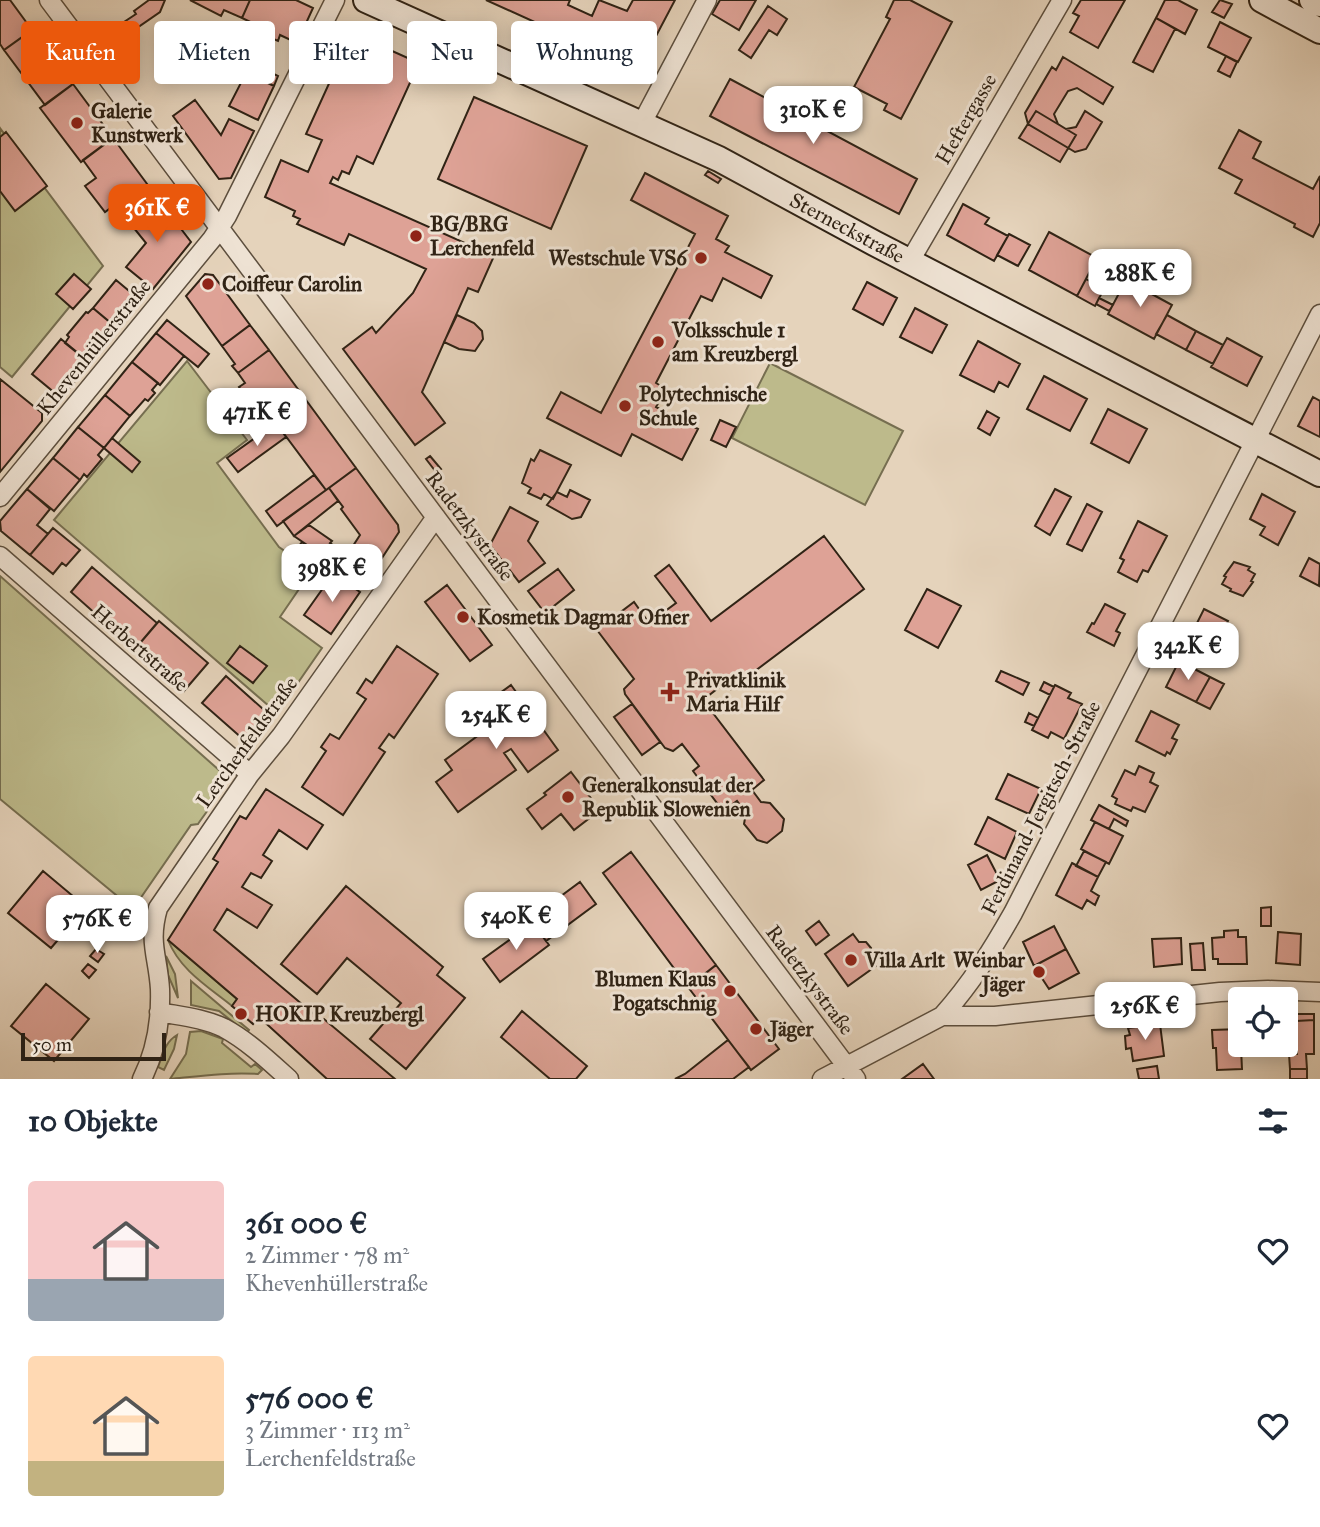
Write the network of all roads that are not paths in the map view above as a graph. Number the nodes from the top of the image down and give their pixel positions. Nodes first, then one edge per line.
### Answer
1 (49, 0) edge
2 (335, 0) edge
3 (366, 0) edge
4 (707, 0) edge
5 (1062, 0) edge
6 (1262, 0) edge
7 (1312, 0) edge
8 (1320, 4) edge
9 (1320, 31) edge
10 (642, 123) junction
11 (220, 228) junction
12 (910, 261) junction
13 (1320, 314) edge
14 (1256, 439) junction
15 (1320, 474) edge
16 (0, 497) edge
17 (436, 517) junction
18 (0, 556) edge
19 (250, 774) junction
20 (1320, 992) edge
21 (159, 1012) junction
22 (942, 1016) junction
23 (852, 1073) edge
24 (142, 1079) edge
25 (289, 1079) edge
26 (822, 1079) edge

1 - 11 street, Radetzkystraße
2 - 11 street, Khevenhüllerstraße
3 - 10 street, Sterneckstraße
4 - 10 street
5 - 12 street, Heftergasse
6 - 9 street
7 - 8 street
10 - 12 street, Sterneckstraße
11 - 16 street, Khevenhüllerstraße
11 - 17 street, Radetzkystraße
12 - 14 street, Sterneckstraße
13 - 14 street, Ferdinand-Jergitsch-Straße
14 - 15 street, Sterneckstraße
14 - 22 street, Ferdinand-Jergitsch-Straße
17 - 19 street, Lerchenfeldstraße
17 - 23 street, Radetzkystraße
18 - 19 street, Herbertstraße
19 - 21 street, Lerchenfeldstraße
20 - 22 street
21 - 24 street, Lerchenfeldstraße
21 - 25 street
22 - 23 street
23 - 26 street

